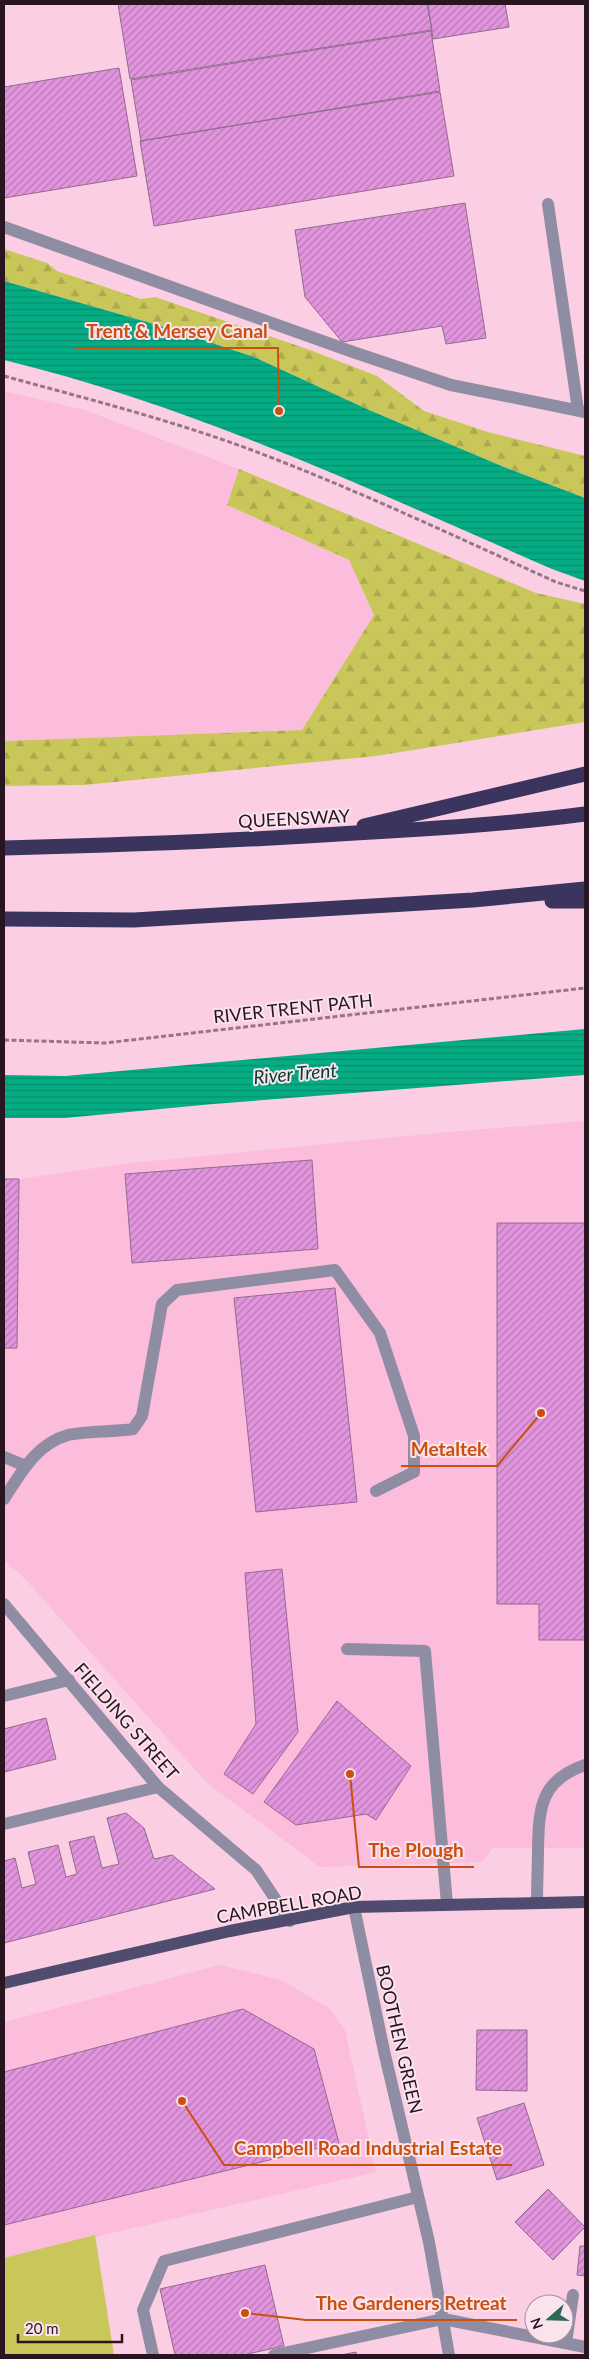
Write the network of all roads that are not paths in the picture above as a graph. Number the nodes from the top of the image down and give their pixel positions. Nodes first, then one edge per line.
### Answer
1 (548, 204) dead end
2 (4, 227) edge
3 (582, 411) edge
4 (585, 774) edge
5 (585, 814) edge
6 (324, 835) junction
7 (4, 848) edge
8 (585, 889) edge
9 (473, 900) junction
10 (585, 901) edge
11 (4, 919) edge
12 (4, 1457) edge
13 (26, 1466) junction
14 (376, 1491) dead end
15 (4, 1499) edge
16 (4, 1604) edge
17 (348, 1649) dead end
18 (69, 1680) junction
19 (4, 1696) edge
20 (585, 1765) edge
21 (158, 1787) junction
22 (4, 1824) edge
23 (537, 1902) junction
24 (585, 1902) edge
25 (447, 1904) junction
26 (354, 1907) junction
27 (290, 1921) junction
28 (4, 1982) edge
29 (418, 2197) junction
30 (443, 2319) junction
31 (524, 2336) edge
32 (571, 2344) edge
33 (585, 2347) edge
34 (153, 2355) edge
35 (274, 2355) edge
36 (448, 2355) edge

1 - 3 street
2 - 3 street
4 - 6 highway
5 - 6 highway, QUEENSWAY
6 - 7 highway, QUEENSWAY
8 - 9 highway
9 - 10 highway
9 - 11 highway
12 - 13 street
13 - 14 street
13 - 15 street
16 - 18 street, FIELDING STREET
17 - 25 street
18 - 19 street
18 - 21 street, FIELDING STREET
20 - 23 street
21 - 22 street
21 - 27 street, FIELDING STREET
23 - 24 main road, CAMPBELL ROAD
23 - 25 main road, CAMPBELL ROAD
25 - 26 main road, CAMPBELL ROAD
26 - 27 main road, CAMPBELL ROAD
26 - 29 street, BOOTHEN GREEN
27 - 28 main road, CAMPBELL ROAD
29 - 30 street, BOOTHEN GREEN
29 - 34 street
30 - 31 street
30 - 35 street
30 - 36 street, BOOTHEN GREEN
32 - 33 street

